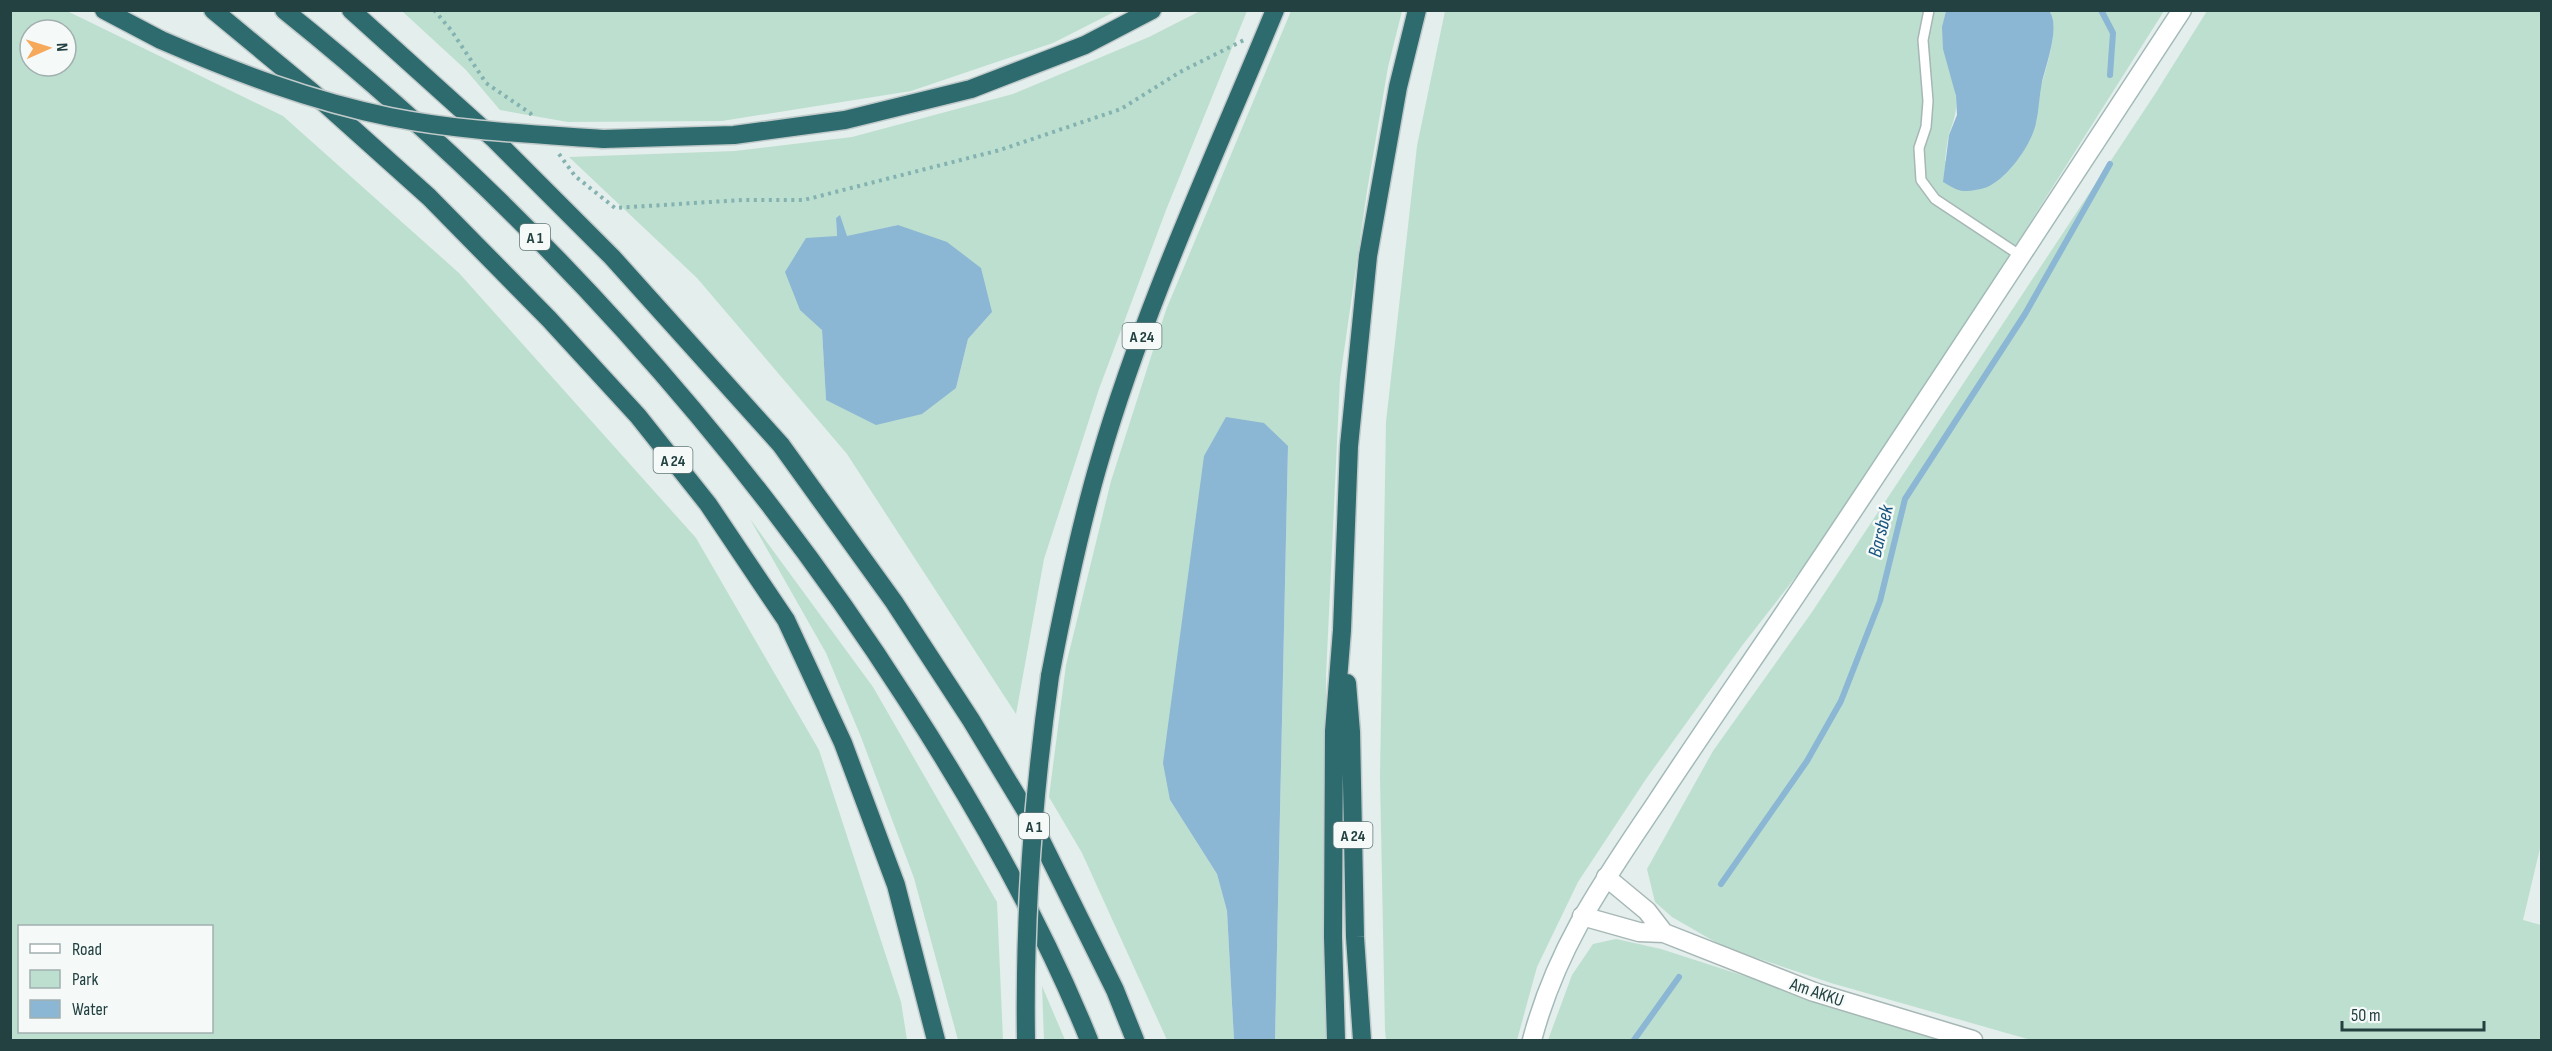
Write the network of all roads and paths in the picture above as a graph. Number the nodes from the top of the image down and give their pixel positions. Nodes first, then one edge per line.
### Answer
1 (104, 10) edge
2 (213, 10) edge
3 (284, 10) edge
4 (351, 10) edge
5 (1152, 10) edge
6 (1275, 10) edge
7 (1417, 10) edge
8 (1929, 10) edge
9 (2182, 10) edge
10 (2021, 256) junction
11 (1342, 630) junction
12 (1606, 877) junction
13 (1582, 916) junction
14 (1664, 933) junction
15 (936, 1041) edge
16 (1026, 1041) edge
17 (1089, 1041) edge
18 (1135, 1041) edge
19 (1336, 1041) edge
20 (1362, 1041) edge
21 (1532, 1041) edge
22 (1973, 1041) edge

1 - 5 highway, bridge
2 - 15 highway, A 24
3 - 17 highway, A 1
4 - 18 highway, A 1
6 - 16 highway, A 24, bridge
7 - 11 highway, A 24
8 - 10 lane
9 - 10 main road
10 - 12 main road
11 - 19 highway, A 24
11 - 20 highway, A 24
12 - 13 main road
12 - 14 main road, Am AKKU
13 - 14 main road, Am AKKU
13 - 21 main road
14 - 22 main road, Am AKKU

